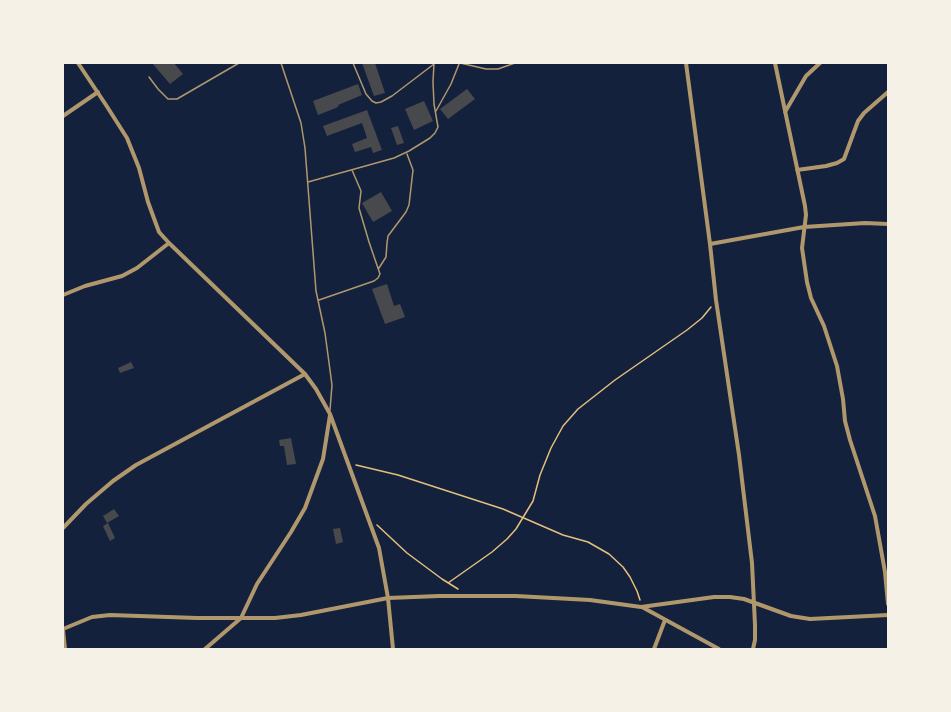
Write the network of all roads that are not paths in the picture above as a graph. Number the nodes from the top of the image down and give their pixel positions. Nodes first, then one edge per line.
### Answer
1 (78, 63) edge
2 (239, 63) edge
3 (353, 63) edge
4 (434, 63) edge
5 (460, 63) edge
6 (515, 63) edge
7 (686, 63) edge
8 (775, 63) edge
9 (820, 63) edge
10 (280, 64) edge
11 (149, 77) dead end
12 (98, 92) junction
13 (888, 92) edge
14 (435, 111) junction
15 (784, 113) junction
16 (63, 116) edge
17 (406, 153) junction
18 (352, 170) junction
19 (797, 170) junction
20 (308, 182) junction
21 (888, 224) edge
22 (804, 227) junction
23 (169, 243) junction
24 (711, 244) junction
25 (379, 268) junction
26 (63, 295) edge
27 (318, 301) junction
28 (305, 374) junction
29 (330, 414) junction
30 (63, 528) edge
31 (388, 598) junction
32 (755, 602) junction
33 (888, 604) edge
34 (641, 607) junction
35 (888, 615) edge
36 (241, 618) junction
37 (665, 620) junction
38 (63, 630) edge
39 (65, 649) edge
40 (205, 649) edge
41 (393, 649) edge
42 (654, 649) edge
43 (719, 649) edge
44 (753, 649) edge

1 - 12 street
2 - 11 lane
3 - 4 lane
4 - 14 lane
5 - 6 lane
5 - 14 lane
7 - 24 street
8 - 15 street
9 - 15 street
10 - 20 lane
12 - 16 street
12 - 23 street
13 - 19 street
14 - 17 lane
15 - 19 street
17 - 18 lane
17 - 25 lane
18 - 20 lane
18 - 25 lane
19 - 22 street
20 - 27 lane
21 - 22 street
22 - 24 street
22 - 33 street
23 - 26 street
23 - 28 street
24 - 32 street
25 - 27 lane
27 - 29 lane
28 - 29 street
28 - 30 street
29 - 31 street
29 - 36 street
31 - 34 street
31 - 36 street
31 - 41 street
32 - 34 street
32 - 35 street
32 - 44 street
34 - 37 street
36 - 38 street
36 - 40 street
37 - 42 street
37 - 43 street
38 - 39 street

